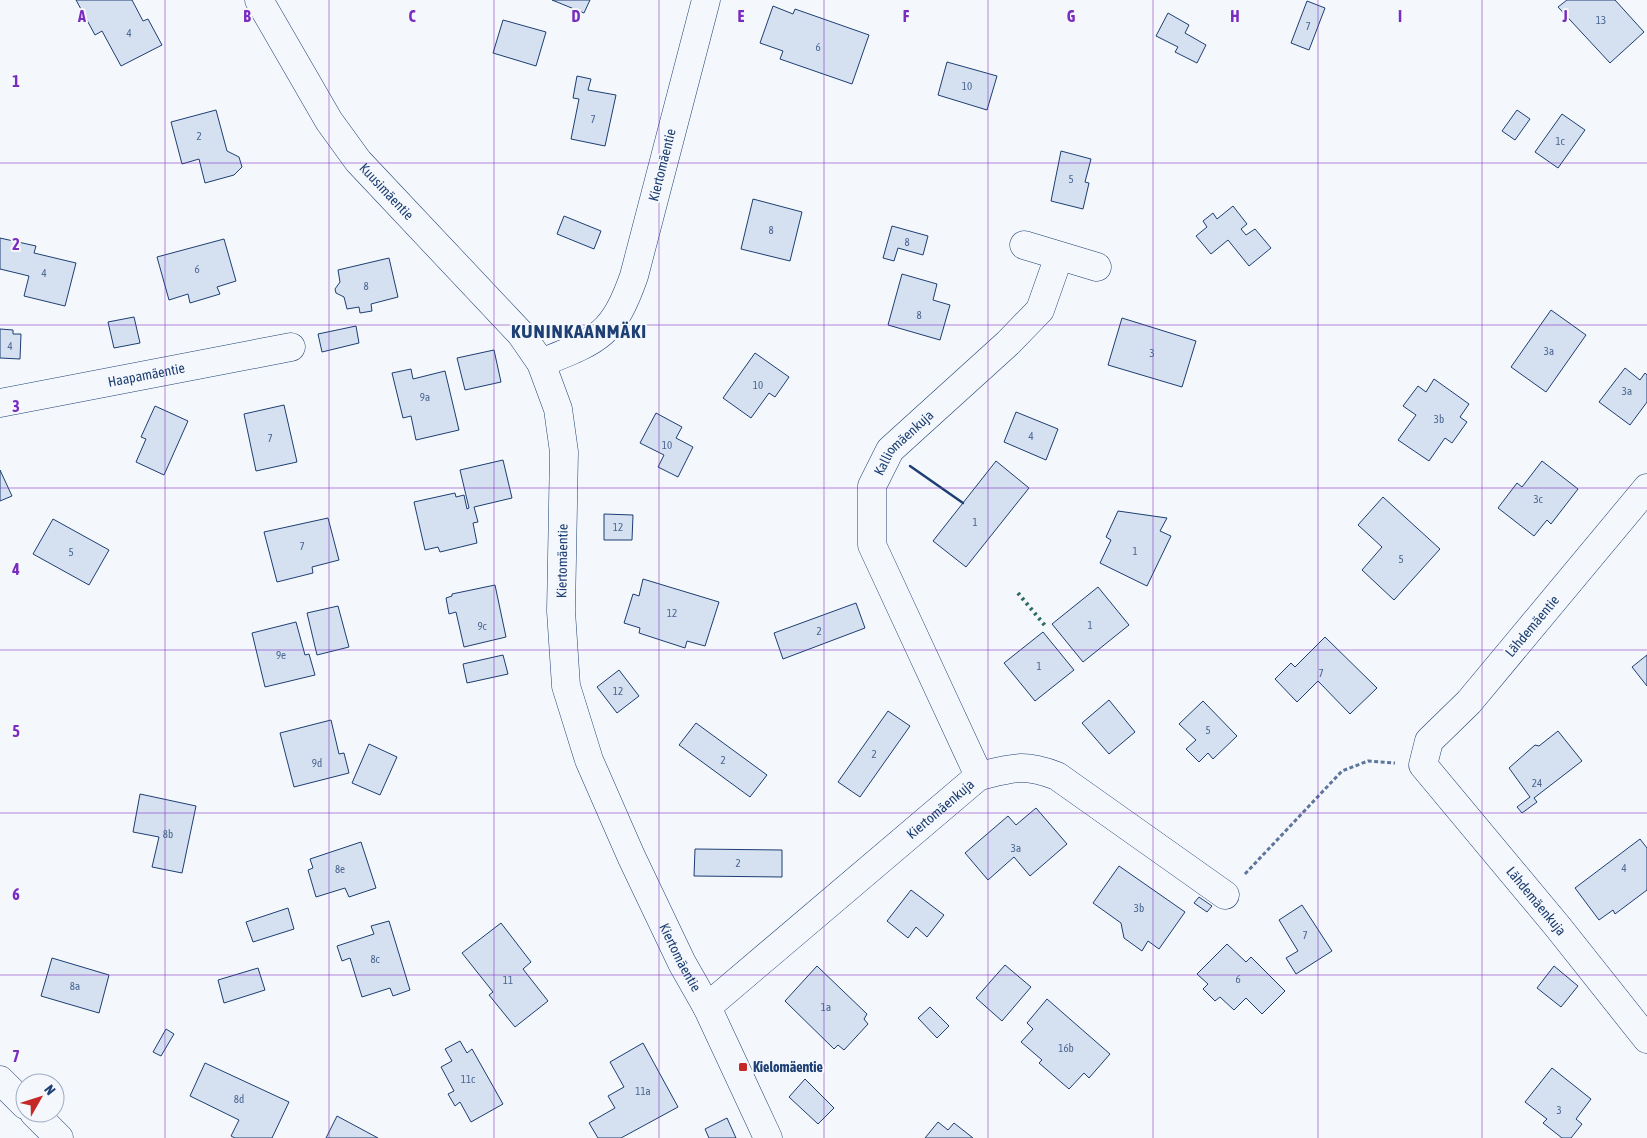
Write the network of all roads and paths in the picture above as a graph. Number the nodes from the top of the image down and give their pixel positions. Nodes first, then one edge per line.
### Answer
1 (259, 0) edge
2 (706, 0) edge
3 (1024, 245) dead end
4 (1059, 256) junction
5 (1097, 267) dead end
6 (291, 347) dead end
7 (542, 363) junction
8 (0, 403) edge
9 (1647, 488) edge
10 (1423, 765) junction
11 (979, 776) junction
12 (1225, 895) joint
13 (707, 1007) junction
14 (1647, 1039) edge
15 (0, 1080) edge
16 (15, 1095) edge
17 (44, 1123) edge
18 (59, 1138) edge
19 (768, 1138) edge

1 - 7 street, Kuusimäentie
2 - 7 street, Kiertomäentie
3 - 4 street
4 - 5 street
4 - 11 street, Kalliomäenkuja
6 - 8 street, Haapamäentie
7 - 13 street, Kiertomäentie
9 - 10 street, Lähdemäentie
10 - 12 path
10 - 14 street, Lähdemäenkuja
11 - 12 street, Kiertomäenkuja
11 - 13 street, Kiertomäenkuja
13 - 19 street, Kiertomäentie
15 - 16 street
17 - 18 street

